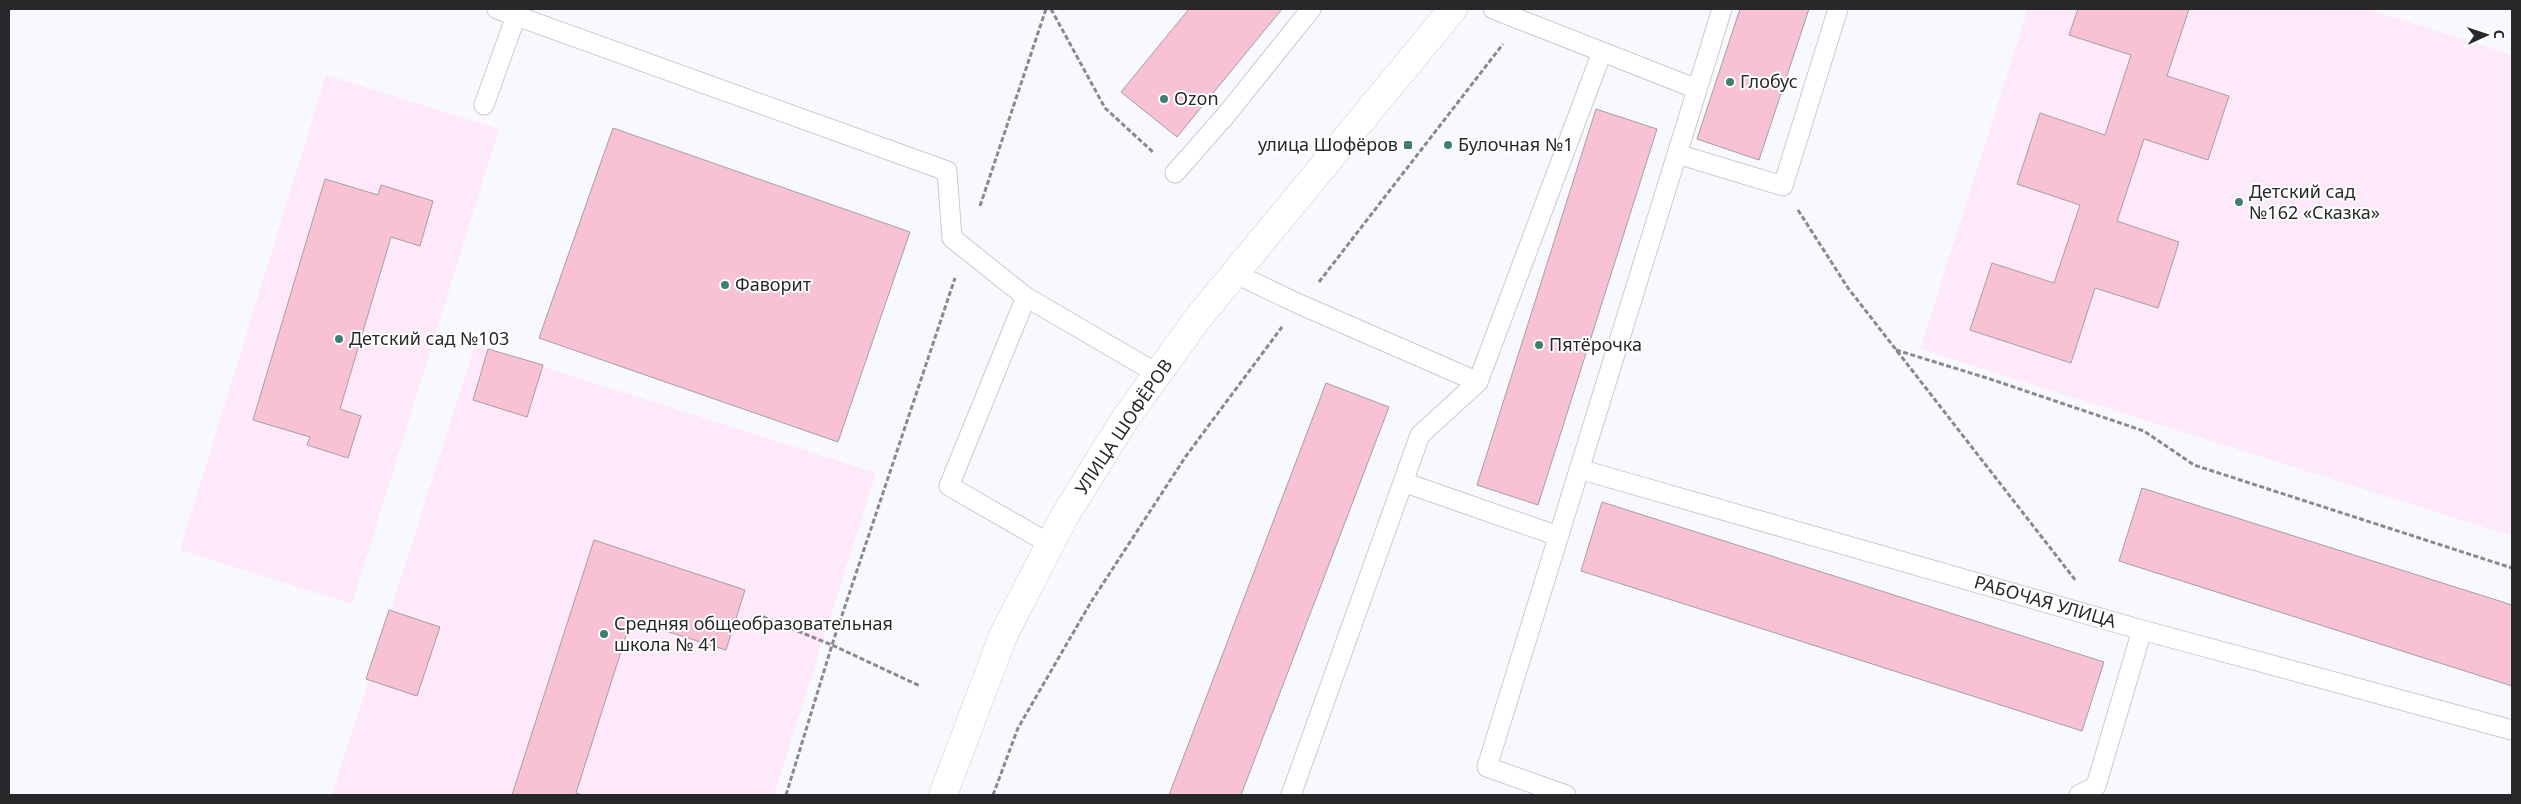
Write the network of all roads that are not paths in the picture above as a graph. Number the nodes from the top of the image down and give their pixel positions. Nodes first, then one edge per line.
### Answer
1 (497, 9) edge
2 (1311, 9) edge
3 (1453, 9) edge
4 (1493, 9) edge
5 (1722, 9) edge
6 (1838, 9) edge
7 (516, 16) junction
8 (1602, 52) junction
9 (1697, 89) junction
10 (484, 105) dead end
11 (1677, 154) junction
12 (1176, 173) road end
13 (1236, 274) junction
14 (1026, 297) junction
15 (1158, 374) junction
16 (1478, 382) junction
17 (1579, 469) junction
18 (1403, 482) junction
19 (1558, 536) junction
20 (1050, 544) junction
21 (2142, 630) junction
22 (2512, 730) edge
23 (943, 795) edge
24 (1291, 795) edge
25 (1566, 795) edge
26 (2079, 795) edge

1 - 7 lane
2 - 12 lane
3 - 13 main road, УЛИЦА ШОФЁРОВ
4 - 8 lane
5 - 9 lane
6 - 11 lane
7 - 10 lane
7 - 14 lane
8 - 9 lane
8 - 16 lane
9 - 11 lane
11 - 17 lane
13 - 15 main road, УЛИЦА ШОФЁРОВ
13 - 16 lane
14 - 15 lane
14 - 20 lane
15 - 20 main road, УЛИЦА ШОФЁРОВ
16 - 18 lane
17 - 19 lane
17 - 21 lane, РАБОЧАЯ УЛИЦА
18 - 19 lane
18 - 24 lane
19 - 25 lane
20 - 23 main road, УЛИЦА ШОФЁРОВ
21 - 22 lane, РАБОЧАЯ УЛИЦА
21 - 26 lane

